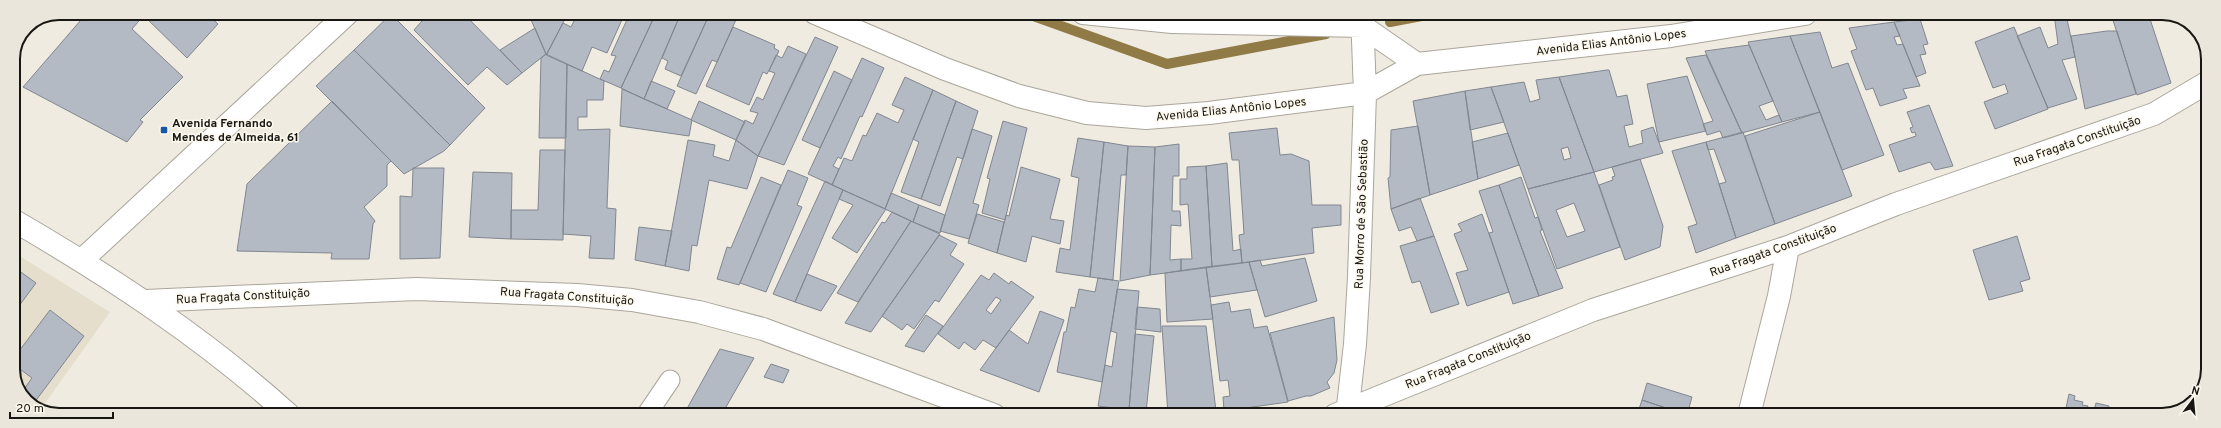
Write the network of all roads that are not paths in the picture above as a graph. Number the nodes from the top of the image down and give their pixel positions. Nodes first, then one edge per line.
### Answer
1 (340, 20) edge
2 (831, 20) edge
3 (1152, 20) edge
4 (1362, 20) edge
5 (1769, 20) edge
6 (1417, 64) junction
7 (2201, 86) edge
8 (1365, 93) junction
9 (20, 224) edge
10 (1788, 247) junction
11 (82, 260) junction
12 (145, 301) junction
13 (670, 380) dead end
14 (281, 408) edge
15 (651, 408) edge
16 (978, 408) edge
17 (1345, 408) edge
18 (1356, 408) edge
19 (1750, 408) edge

1 - 11 street
2 - 8 street, Avenida Elias Antônio Lopes
3 - 4 street
4 - 6 street
4 - 8 street, Rua Morro de São Sebastião
5 - 6 street, Avenida Elias Antônio Lopes
6 - 8 street, Avenida Elias Antônio Lopes
7 - 10 street, Rua Fragata Constituição
8 - 17 street, Rua Morro de São Sebastião
9 - 11 street
10 - 18 street, Rua Fragata Constituição
10 - 19 street
11 - 12 street
12 - 14 street
12 - 16 street, Rua Fragata Constituição
13 - 15 lane

